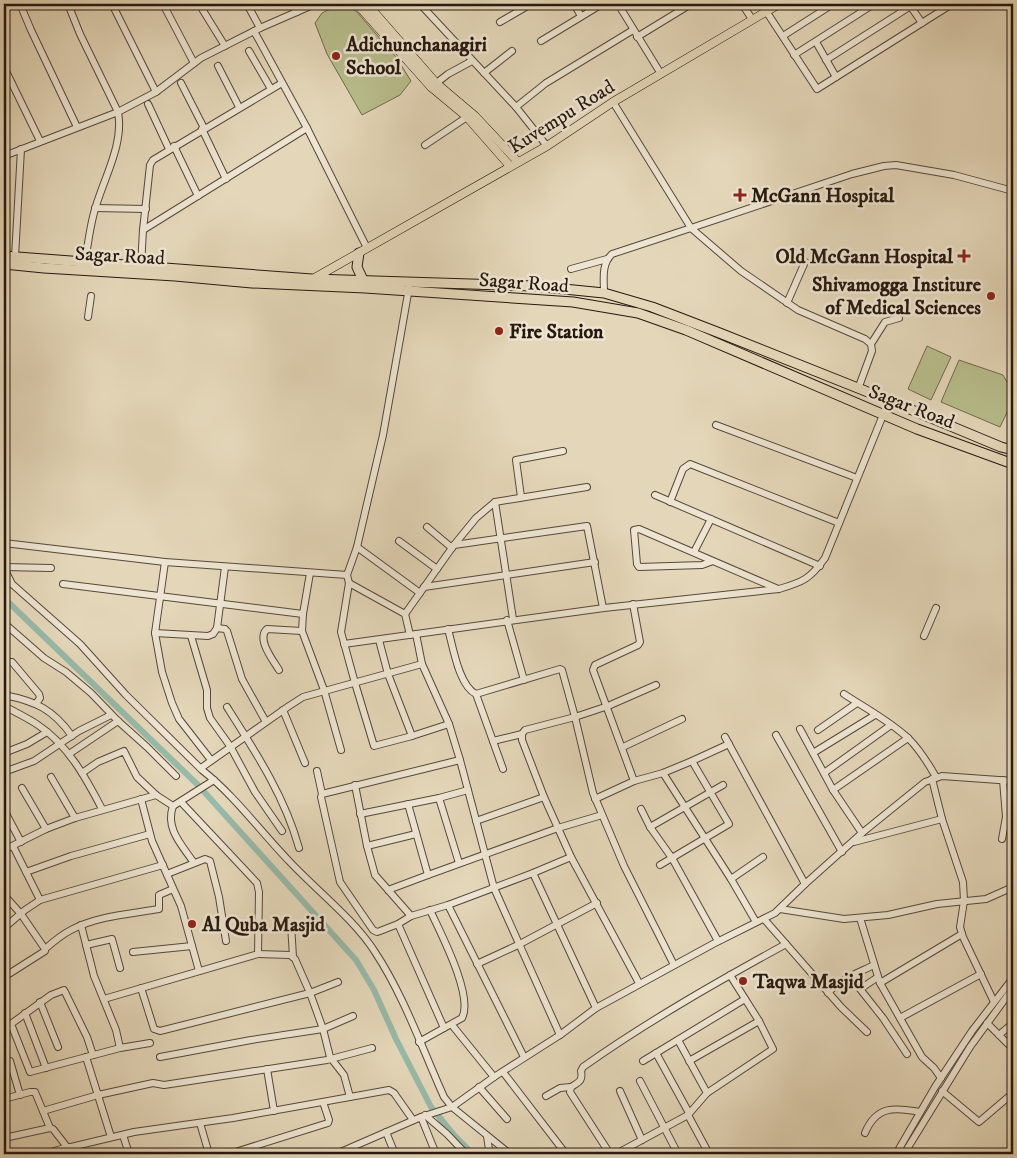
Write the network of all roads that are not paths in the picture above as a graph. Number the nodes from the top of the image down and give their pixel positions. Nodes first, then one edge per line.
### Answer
1 (20, 4) edge
2 (68, 4) edge
3 (112, 4) edge
4 (163, 4) edge
5 (199, 4) edge
6 (247, 4) edge
7 (292, 4) edge
8 (315, 4) edge
9 (357, 4) edge
10 (367, 4) edge
11 (420, 4) edge
12 (531, 4) edge
13 (574, 4) edge
14 (602, 4) edge
15 (618, 4) edge
16 (691, 4) edge
17 (742, 4) edge
18 (779, 4) edge
19 (833, 4) edge
20 (874, 4) edge
21 (952, 4) edge
22 (911, 5) edge
23 (766, 11) junction
24 (297, 12) junction
25 (582, 16) junction
26 (752, 19) junction
27 (500, 22) dead end
28 (922, 23) junction
29 (257, 30) junction
30 (633, 30) junction
31 (783, 36) junction
32 (637, 37) junction
33 (541, 41) dead end
34 (816, 42) junction
35 (225, 46) junction
36 (249, 50) dead end
37 (512, 51) dead end
38 (794, 55) junction
39 (826, 60) junction
40 (472, 61) junction
41 (194, 63) junction
42 (218, 66) dead end
43 (4, 67) edge
44 (484, 73) junction
45 (662, 74) junction
46 (836, 77) junction
47 (181, 83) dead end
48 (282, 83) junction
49 (433, 85) junction
50 (270, 89) junction
51 (156, 92) junction
52 (614, 102) junction
53 (148, 104) dead end
54 (239, 107) junction
55 (516, 107) junction
56 (118, 112) junction
57 (467, 117) junction
58 (77, 127) junction
59 (203, 128) junction
60 (307, 128) junction
61 (40, 141) junction
62 (425, 145) dead end
63 (547, 146) junction
64 (172, 147) junction
65 (21, 149) junction
66 (4, 156) edge
67 (518, 162) junction
68 (510, 166) junction
69 (226, 179) junction
70 (1013, 191) edge
71 (198, 196) junction
72 (95, 208) junction
73 (146, 209) junction
74 (691, 228) junction
75 (143, 230) junction
76 (367, 248) junction
77 (359, 253) junction
78 (4, 256) edge
79 (15, 257) junction
80 (607, 259) junction
81 (805, 262) dead end
82 (85, 263) junction
83 (4, 264) edge
84 (142, 266) junction
85 (571, 269) dead end
86 (312, 280) junction
87 (363, 280) junction
88 (304, 286) junction
89 (409, 287) junction
90 (604, 293) junction
91 (91, 296) dead end
92 (788, 303) junction
93 (88, 317) dead end
94 (900, 318) dead end
95 (871, 344) junction
96 (858, 389) junction
97 (883, 415) junction
98 (716, 424) dead end
99 (1013, 450) edge
100 (563, 451) dead end
101 (1013, 464) edge
102 (857, 478) junction
103 (587, 487) dead end
104 (655, 495) dead end
105 (520, 497) junction
106 (495, 502) junction
107 (670, 502) junction
108 (711, 519) junction
109 (839, 523) junction
110 (427, 527) dead end
111 (502, 538) junction
112 (399, 541) dead end
113 (4, 543) edge
114 (453, 546) junction
115 (357, 547) junction
116 (694, 552) junction
117 (713, 561) junction
118 (165, 562) junction
119 (595, 562) junction
120 (820, 566) junction
121 (4, 567) edge
122 (225, 567) junction
123 (51, 568) dead end
124 (437, 569) junction
125 (310, 573) junction
126 (507, 574) junction
127 (348, 579) junction
128 (63, 584) dead end
129 (779, 589) junction
130 (422, 590) junction
131 (160, 596) junction
132 (221, 604) junction
133 (633, 604) junction
134 (603, 608) junction
135 (936, 608) dead end
136 (303, 614) junction
137 (405, 614) junction
138 (510, 620) junction
139 (4, 623) edge
140 (217, 628) junction
141 (448, 629) junction
142 (302, 631) junction
143 (155, 633) junction
144 (413, 634) junction
145 (191, 636) junction
146 (924, 636) dead end
147 (379, 640) junction
148 (344, 644) junction
149 (422, 664) junction
150 (4, 667) edge
151 (279, 670) dead end
152 (388, 674) junction
153 (524, 680) junction
154 (354, 683) junction
155 (656, 685) dead end
156 (324, 690) junction
157 (476, 694) junction
158 (844, 694) dead end
159 (4, 696) edge
160 (857, 703) junction
161 (36, 704) junction
162 (4, 706) edge
163 (608, 706) junction
164 (227, 707) dead end
165 (283, 710) junction
166 (111, 714) junction
167 (875, 715) junction
168 (575, 717) junction
169 (682, 719) dead end
170 (118, 721) junction
171 (266, 722) junction
172 (449, 724) junction
173 (891, 725) junction
174 (800, 729) dead end
175 (818, 730) dead end
176 (46, 732) junction
177 (522, 734) junction
178 (776, 734) dead end
179 (72, 736) junction
180 (246, 736) junction
181 (412, 736) junction
182 (725, 736) dead end
183 (908, 738) junction
184 (493, 741) junction
185 (729, 744) junction
186 (59, 745) junction
187 (230, 746) junction
188 (623, 747) junction
189 (341, 750) dead end
190 (4, 753) edge
191 (813, 753) junction
192 (69, 754) junction
193 (211, 760) junction
194 (460, 760) junction
195 (692, 761) junction
196 (305, 763) dead end
197 (201, 768) junction
198 (503, 769) dead end
199 (316, 771) dead end
200 (4, 772) edge
201 (82, 772) junction
202 (663, 773) junction
203 (824, 773) junction
204 (176, 776) dead end
205 (50, 777) dead end
206 (934, 778) junction
207 (1003, 780) junction
208 (212, 781) junction
209 (634, 781) junction
210 (1013, 781) edge
211 (355, 785) junction
212 (723, 785) dead end
213 (22, 788) dead end
214 (468, 790) junction
215 (832, 790) junction
216 (711, 793) junction
217 (322, 794) junction
218 (156, 795) junction
219 (544, 797) junction
220 (439, 798) junction
221 (141, 799) junction
222 (595, 799) junction
223 (181, 802) junction
224 (408, 804) junction
225 (173, 806) junction
226 (685, 808) junction
227 (642, 809) dead end
228 (4, 810) edge
229 (102, 810) junction
230 (360, 814) junction
231 (602, 815) junction
232 (75, 818) junction
233 (942, 819) junction
234 (476, 821) junction
235 (650, 827) junction
236 (558, 828) junction
237 (46, 829) junction
238 (282, 832) dead end
239 (862, 833) junction
240 (150, 834) junction
241 (416, 834) junction
242 (1002, 839) dead end
243 (705, 840) junction
244 (21, 842) junction
245 (852, 843) junction
246 (13, 846) junction
247 (367, 846) junction
248 (299, 848) dead end
249 (4, 850) edge
250 (842, 852) junction
251 (484, 855) junction
252 (571, 857) junction
253 (763, 857) dead end
254 (672, 858) junction
255 (194, 863) junction
256 (459, 863) junction
257 (163, 865) junction
258 (660, 865) dead end
259 (26, 872) junction
260 (533, 873) junction
261 (167, 874) junction
262 (428, 875) junction
263 (731, 879) junction
264 (805, 884) junction
265 (1013, 887) edge
266 (494, 888) junction
267 (173, 889) junction
268 (388, 890) junction
269 (4, 895) edge
270 (40, 900) junction
271 (964, 901) junction
272 (596, 903) junction
273 (448, 905) junction
274 (780, 909) junction
275 (430, 910) junction
276 (21, 914) junction
277 (411, 916) junction
278 (860, 918) junction
279 (764, 919) junction
280 (756, 922) junction
281 (557, 923) junction
282 (291, 924) dead end
283 (398, 924) junction
284 (82, 925) junction
285 (4, 928) edge
286 (962, 934) junction
287 (226, 941) dead end
288 (718, 941) junction
289 (786, 944) junction
290 (86, 945) junction
291 (518, 945) junction
292 (192, 946) junction
293 (45, 949) junction
294 (133, 952) dead end
295 (258, 954) junction
296 (293, 957) junction
297 (476, 964) junction
298 (674, 965) junction
299 (874, 965) junction
300 (120, 968) dead end
301 (199, 971) junction
302 (981, 974) junction
303 (730, 975) junction
304 (4, 977) edge
305 (1013, 978) edge
306 (879, 980) junction
307 (338, 982) dead end
308 (639, 983) junction
309 (141, 988) junction
310 (1013, 988) edge
311 (828, 992) junction
312 (310, 993) junction
313 (104, 999) junction
314 (745, 999) junction
315 (40, 1002) junction
316 (994, 1002) junction
317 (596, 1008) junction
318 (25, 1013) junction
319 (353, 1016) dead end
320 (900, 1018) junction
321 (759, 1021) junction
322 (1013, 1022) edge
323 (987, 1023) junction
324 (11, 1024) junction
325 (452, 1025) junction
326 (444, 1028) junction
327 (4, 1029) edge
328 (322, 1030) junction
329 (867, 1032) dead end
330 (560, 1035) junction
331 (999, 1035) junction
332 (678, 1040) junction
333 (150, 1042) dead end
334 (419, 1042) junction
335 (58, 1047) dead end
336 (120, 1048) junction
337 (372, 1048) dead end
338 (1013, 1049) edge
339 (656, 1053) junction
340 (907, 1054) dead end
341 (90, 1056) junction
342 (160, 1057) dead end
343 (524, 1057) junction
344 (331, 1060) junction
345 (689, 1060) junction
346 (10, 1061) dead end
347 (643, 1061) dead end
348 (46, 1068) junction
349 (267, 1070) junction
350 (503, 1072) junction
351 (494, 1077) junction
352 (941, 1078) junction
353 (640, 1081) dead end
354 (479, 1087) junction
355 (571, 1087) junction
356 (942, 1091) junction
357 (620, 1092) dead end
358 (708, 1093) junction
359 (1013, 1093) edge
360 (20, 1095) junction
361 (98, 1095) junction
362 (546, 1096) dead end
363 (350, 1097) junction
364 (4, 1099) edge
365 (323, 1102) junction
366 (452, 1107) junction
367 (43, 1111) junction
368 (274, 1111) junction
369 (920, 1112) junction
370 (688, 1114) junction
371 (425, 1115) junction
372 (507, 1119) dead end
373 (413, 1120) junction
374 (200, 1123) junction
375 (50, 1128) junction
376 (664, 1128) junction
377 (386, 1132) junction
378 (865, 1133) dead end
379 (123, 1135) junction
380 (487, 1136) junction
381 (110, 1137) junction
382 (4, 1138) edge
383 (642, 1140) junction
384 (68, 1148) junction
385 (1013, 1151) edge
386 (346, 1152) edge
387 (619, 1153) edge
388 (44, 1154) edge
389 (129, 1154) edge
390 (210, 1154) edge
391 (230, 1154) edge
392 (336, 1154) edge
393 (396, 1154) edge
394 (436, 1154) edge
395 (466, 1154) edge
396 (491, 1154) edge
397 (510, 1154) edge
398 (566, 1154) edge
399 (610, 1154) edge
400 (678, 1154) edge
401 (709, 1154) edge
402 (896, 1154) edge
403 (904, 1154) edge
404 (1010, 1154) edge

1 - 58 street
2 - 56 street
3 - 51 street
4 - 41 street
5 - 35 street
6 - 29 street
7 - 24 street
8 - 24 street
9 - 49 main road
10 - 49 main road
11 - 40 street
12 - 27 street
13 - 25 street
14 - 25 street
15 - 30 street
16 - 32 street
17 - 26 street
18 - 23 main road, Kuvempu Road
19 - 31 street
20 - 34 street
21 - 28 street
22 - 28 street
22 - 39 street
23 - 26 main road, Kuvempu Road
23 - 31 street
24 - 29 street
25 - 33 street
26 - 45 main road, Kuvempu Road
28 - 46 street
29 - 35 street
29 - 48 street
30 - 32 street
30 - 55 street
31 - 38 street
32 - 45 street
34 - 38 street
34 - 39 street
35 - 41 street
36 - 50 street
37 - 44 street
38 - 46 street
39 - 46 street
40 - 44 street
40 - 49 street
41 - 51 street
42 - 54 street
43 - 61 street
44 - 55 street
45 - 52 main road, Kuvempu Road
47 - 59 street
48 - 50 street
48 - 60 street
49 - 57 main road
49 - 67 main road
50 - 54 street
51 - 56 street
52 - 63 main road, Kuvempu Road
52 - 74 street
53 - 64 street
54 - 59 street
55 - 63 street
56 - 58 street
56 - 72 street
57 - 62 street
57 - 68 main road
58 - 61 street
59 - 64 street
59 - 69 street
60 - 69 street
60 - 76 street
61 - 65 street
63 - 67 main road, Kuvempu Road
64 - 71 street
64 - 73 street
65 - 66 street
65 - 79 street
67 - 68 main road, Kuvempu Road
68 - 76 main road, Kuvempu Road
69 - 71 street
70 - 74 street
71 - 75 street
72 - 73 street
72 - 82 street
73 - 75 street
74 - 80 street
74 - 92 street
75 - 84 street
76 - 77 main road, Kuvempu Road
77 - 86 main road, Kuvempu Road
77 - 87 highway
78 - 79 highway, Sagar Road
79 - 82 highway, Sagar Road
80 - 85 street
80 - 90 street
81 - 92 street
82 - 84 highway, Sagar Road
83 - 88 highway, Sagar Road
84 - 86 highway, Sagar Road
86 - 87 highway, Sagar Road
86 - 88 main road, Kuvempu Road
87 - 89 highway, Sagar Road
88 - 89 highway, Sagar Road
89 - 90 highway, Sagar Road
89 - 97 highway, Sagar Road
89 - 115 street
90 - 96 highway, Sagar Road
91 - 93 street
92 - 95 street
94 - 95 street
95 - 96 street
96 - 99 highway, Sagar Road
97 - 101 highway, Sagar Road
97 - 102 street
98 - 102 street
100 - 105 street
102 - 109 street
103 - 105 street
104 - 107 street
105 - 106 street
106 - 111 street
106 - 114 street
107 - 108 street
107 - 109 street
108 - 116 street
108 - 120 street
109 - 120 street
110 - 114 street
111 - 114 street
111 - 119 street
111 - 126 street
112 - 124 street
113 - 118 street
114 - 124 street
115 - 127 street
115 - 130 street
116 - 117 street
116 - 117 street
117 - 129 street
118 - 122 street
118 - 131 street
119 - 126 street
119 - 134 street
120 - 129 street
121 - 123 street
121 - 197 street
122 - 125 street
122 - 132 street
124 - 130 street
125 - 127 street
125 - 136 street
126 - 130 street
126 - 138 street
127 - 137 street
127 - 148 street
128 - 131 street
129 - 133 street
130 - 137 street
131 - 132 street
131 - 143 street
132 - 136 street
132 - 140 street
133 - 134 street
133 - 163 street
134 - 138 street
135 - 146 street
136 - 142 street
137 - 144 street
138 - 141 street
138 - 153 street
139 - 166 street
140 - 145 street
140 - 171 street
141 - 144 street
141 - 157 street
142 - 151 street
142 - 156 street
143 - 145 street
143 - 193 street
144 - 147 street
144 - 149 street
145 - 187 street
147 - 148 street
147 - 152 street
148 - 154 street
149 - 152 street
149 - 172 street
150 - 161 street
152 - 154 street
152 - 181 street
153 - 157 street
153 - 168 street
154 - 156 street
154 - 181 street
155 - 163 street
156 - 165 street
156 - 189 street
157 - 184 street
158 - 160 street
159 - 161 street
160 - 167 street
160 - 175 street
161 - 179 street
162 - 176 street
163 - 168 street
163 - 188 street
164 - 180 street
165 - 171 street
165 - 196 street
166 - 170 street
166 - 179 street
167 - 173 street
167 - 191 street
168 - 177 street
168 - 222 street
169 - 188 street
170 - 192 street
170 - 204 street
171 - 180 street
172 - 181 street
172 - 194 street
173 - 183 street
173 - 203 street
174 - 191 street
176 - 186 street
176 - 190 street
177 - 184 street
177 - 219 street
178 - 250 street
179 - 186 street
180 - 187 street
180 - 248 street
182 - 185 street
183 - 206 street
183 - 215 street
184 - 198 street
185 - 195 street
185 - 264 street
186 - 192 street
186 - 200 street
187 - 193 street
187 - 238 street
188 - 209 street
191 - 203 street
192 - 201 street
193 - 197 street
194 - 211 street
194 - 214 street
195 - 202 street
195 - 216 street
197 - 208 street
199 - 217 street
201 - 218 street
201 - 229 street
202 - 209 street
202 - 226 street
203 - 215 street
205 - 232 street
206 - 207 street
206 - 233 street
206 - 239 street
207 - 210 street
207 - 242 street
208 - 223 street
208 - 334 street
209 - 222 street
211 - 217 street
211 - 230 street
212 - 216 street
213 - 237 street
214 - 220 street
214 - 234 street
215 - 239 street
216 - 226 street
216 - 243 street
217 - 283 street
218 - 221 street
218 - 225 street
219 - 234 street
219 - 236 street
220 - 224 street
220 - 256 street
221 - 229 street
221 - 240 street
222 - 231 street
223 - 225 street
223 - 295 street
224 - 230 street
224 - 241 street
225 - 255 street
226 - 235 street
226 - 243 street
227 - 235 street
228 - 244 street
229 - 232 street
230 - 247 street
231 - 236 street
231 - 298 street
232 - 237 street
233 - 245 street
233 - 271 street
234 - 251 street
235 - 254 street
236 - 251 street
236 - 252 street
237 - 244 street
239 - 245 street
240 - 257 street
240 - 259 street
241 - 247 street
241 - 262 street
243 - 254 street
243 - 263 street
244 - 246 street
245 - 250 street
246 - 249 street
246 - 259 street
247 - 268 street
250 - 264 street
251 - 256 street
251 - 266 street
252 - 260 street
252 - 272 street
253 - 263 street
254 - 258 street
254 - 288 street
255 - 261 street
255 - 287 street
256 - 262 street
257 - 261 street
257 - 270 street
259 - 270 street
260 - 266 street
260 - 281 street
261 - 267 street
262 - 268 street
263 - 280 street
264 - 274 street
265 - 271 street
266 - 273 street
266 - 291 street
267 - 284 street
267 - 292 street
268 - 277 street
269 - 276 street
270 - 276 street
271 - 278 street
271 - 286 street
272 - 281 street
272 - 308 street
273 - 275 street
273 - 297 street
274 - 278 street
274 - 279 street
275 - 277 street
275 - 325 street
276 - 285 street
276 - 293 street
277 - 283 street
278 - 299 street
279 - 280 street
279 - 289 street
280 - 288 street
281 - 291 street
281 - 317 street
282 - 296 street
283 - 326 street
284 - 290 street
284 - 293 street
286 - 302 street
286 - 306 street
288 - 298 street
289 - 303 street
289 - 311 street
290 - 300 street
290 - 313 street
291 - 297 street
291 - 330 street
292 - 294 street
292 - 301 street
293 - 304 street
295 - 296 street
295 - 301 street
296 - 312 street
297 - 343 street
298 - 308 street
299 - 306 street
299 - 311 street
301 - 309 street
302 - 316 street
302 - 320 street
303 - 314 street
303 - 355 street
305 - 316 street
306 - 320 street
306 - 340 street
307 - 312 street
308 - 317 street
309 - 312 street
309 - 313 street
310 - 323 street
311 - 329 street
312 - 328 street
313 - 336 street
314 - 321 street
314 - 332 street
315 - 318 street
315 - 335 street
315 - 341 street
316 - 352 street
317 - 330 street
318 - 324 street
318 - 348 street
319 - 328 street
320 - 352 street
321 - 345 street
321 - 358 street
322 - 331 street
323 - 331 street
323 - 356 street
324 - 327 street
324 - 348 street
325 - 326 street
325 - 351 street
326 - 334 street
328 - 342 street
328 - 344 street
330 - 343 street
331 - 338 street
332 - 339 street
332 - 345 street
333 - 336 street
334 - 366 street
336 - 341 street
337 - 344 street
339 - 347 street
339 - 370 street
341 - 348 street
341 - 361 street
343 - 350 street
344 - 349 street
344 - 363 street
345 - 358 street
346 - 360 street
349 - 361 street
349 - 368 street
350 - 351 street
350 - 398 street
351 - 354 street
352 - 369 street
353 - 376 street
354 - 366 street
354 - 372 street
355 - 362 street
355 - 399 street
356 - 359 street
356 - 403 street
357 - 383 street
358 - 370 street
360 - 364 street
360 - 367 street
361 - 367 street
361 - 381 street
363 - 365 street
363 - 373 street
365 - 368 street
365 - 391 street
366 - 371 street
366 - 380 street
367 - 375 street
368 - 374 street
369 - 378 street
369 - 402 street
370 - 376 street
370 - 401 street
371 - 373 street
371 - 394 street
371 - 395 street
373 - 377 street
374 - 379 street
374 - 390 street
375 - 382 street
375 - 384 street
376 - 383 street
376 - 400 street
377 - 386 street
377 - 393 street
379 - 381 street
379 - 389 street
380 - 396 street
380 - 397 street
381 - 384 street
383 - 387 street
384 - 388 street
385 - 404 street
386 - 392 street

